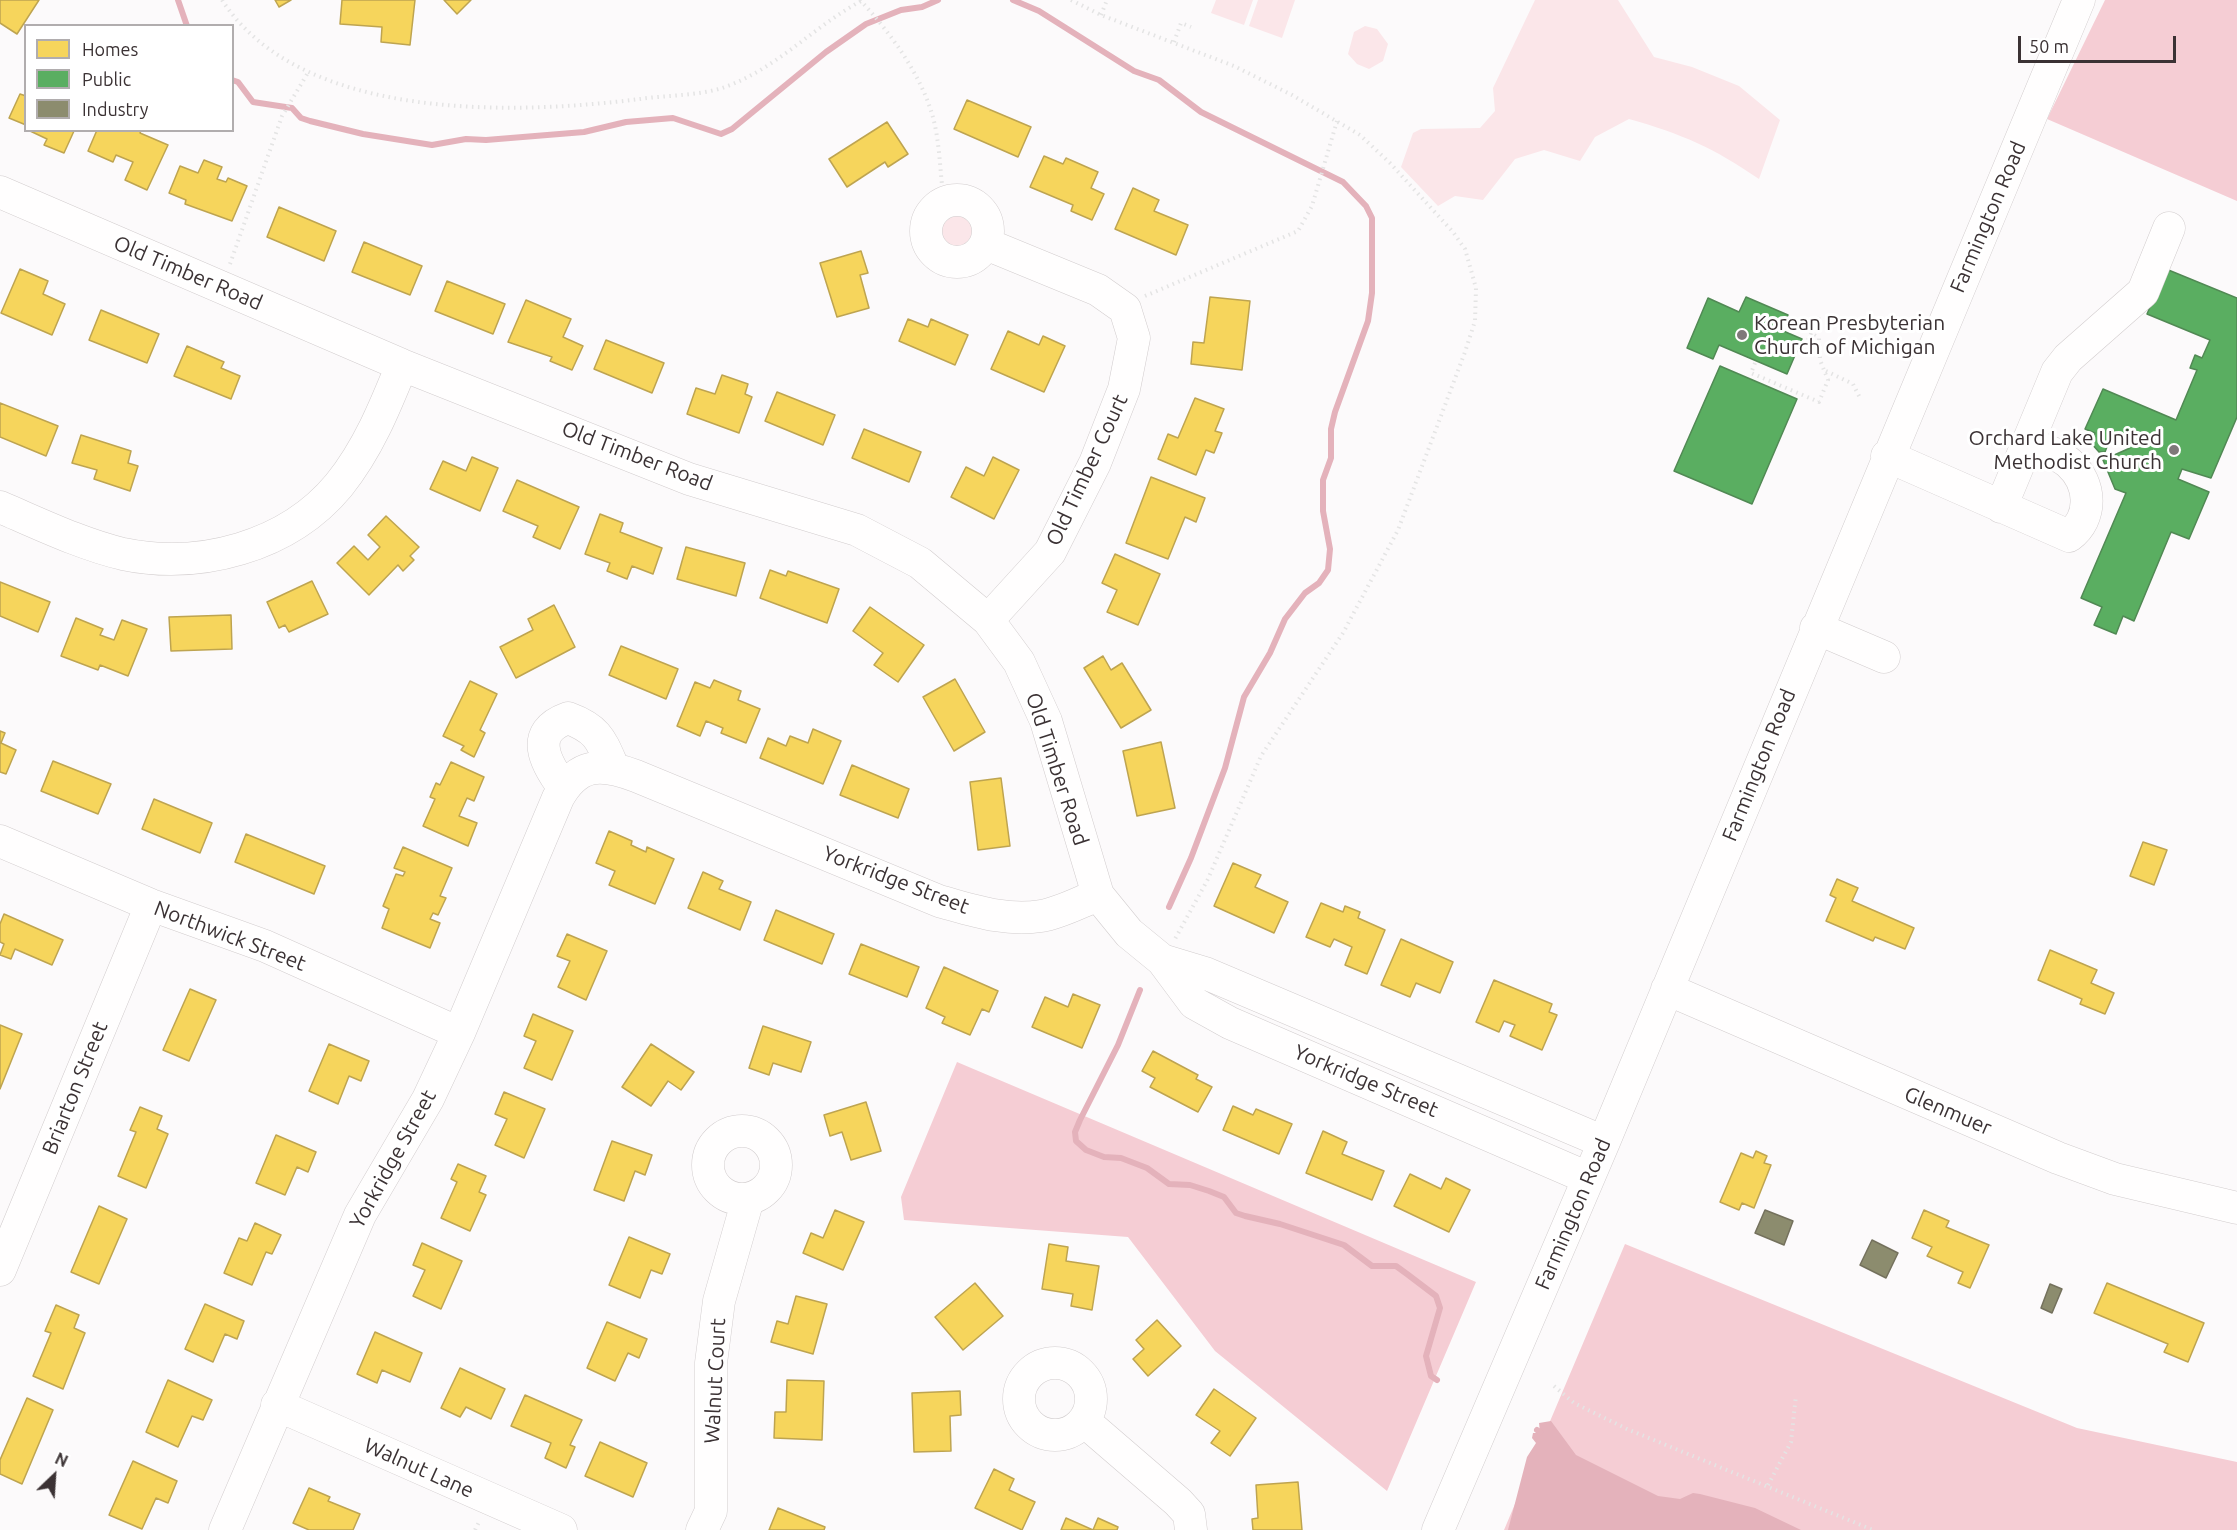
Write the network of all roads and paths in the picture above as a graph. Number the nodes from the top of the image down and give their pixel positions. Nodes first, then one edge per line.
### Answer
1 (222, 0) edge
2 (862, 0) edge
3 (1071, 0) edge
4 (1107, 0) edge
5 (2079, 0) edge
6 (1101, 15) junction
7 (1191, 27) dead end
8 (1174, 42) junction
9 (309, 71) junction
10 (1337, 121) junction
11 (0, 192) edge
12 (944, 202) junction
13 (2169, 228) dead end
14 (986, 244) junction
15 (222, 287) junction
16 (1125, 309) junction
17 (1819, 317) dead end
18 (1811, 333) junction
19 (1808, 340) dead end
20 (1755, 363) dead end
21 (402, 364) junction
22 (1826, 371) junction
23 (1860, 398) dead end
24 (2027, 443) junction
25 (1887, 456) junction
26 (0, 507) edge
27 (2001, 507) junction
28 (988, 620) junction
29 (1816, 628) junction
30 (1884, 657) dead end
31 (613, 768) junction
32 (564, 788) junction
33 (0, 841) edge
34 (1098, 895) junction
35 (151, 905) junction
36 (1162, 960) junction
37 (1666, 989) junction
38 (459, 1033) junction
39 (1350, 1034) junction
40 (1335, 1067) junction
41 (1604, 1142) junction
42 (1588, 1178) junction
43 (748, 1199) dead end
44 (2237, 1208) edge
45 (0, 1270) edge
46 (1554, 1386) dead end
47 (1796, 1395) dead end
48 (277, 1405) junction
49 (1084, 1421) dead end
50 (1768, 1485) junction
51 (225, 1530) edge
52 (561, 1530) edge
53 (702, 1530) edge
54 (1191, 1530) edge
55 (1438, 1530) edge
56 (1872, 1530) edge

1 - 9 path
2 - 9 path
2 - 12 path
3 - 6 path
4 - 6 path
5 - 25 street, Farmington Road
6 - 8 path
7 - 8 path
8 - 10 path
9 - 15 path
10 - 16 path
10 - 36 path
11 - 15 street, Old Timber Road
12 - 14 street
12 - 14 street
13 - 24 street
14 - 16 street
15 - 21 street, Old Timber Road
16 - 28 street, Old Timber Court
17 - 18 path
18 - 19 path
18 - 22 path
20 - 22 path
21 - 26 street
21 - 28 street, Old Timber Road
22 - 23 path
24 - 27 street
24 - 27 street
25 - 27 street
25 - 29 street, Farmington Road
28 - 34 street, Old Timber Road
29 - 30 street
29 - 37 street, Farmington Road
31 - 32 street, Yorkridge Street
31 - 32 street
31 - 34 street, Yorkridge Street
32 - 38 street, Yorkridge Street
33 - 35 street, Northwick Street
34 - 36 street, Yorkridge Street
35 - 38 street, Northwick Street
35 - 45 street, Briarton Street
36 - 39 street, Yorkridge Street
36 - 40 street, Yorkridge Street
37 - 41 street, Farmington Road
37 - 44 street, Glenmuer
38 - 48 street, Yorkridge Street
39 - 40 street
39 - 41 street, Yorkridge Street
40 - 42 street, Yorkridge Street
41 - 42 street, Farmington Road
42 - 55 street, Farmington Road
43 - 53 street, Walnut Court
46 - 50 path
47 - 50 path
48 - 51 street, Yorkridge Street
48 - 52 street, Walnut Lane
49 - 54 street
50 - 56 path

